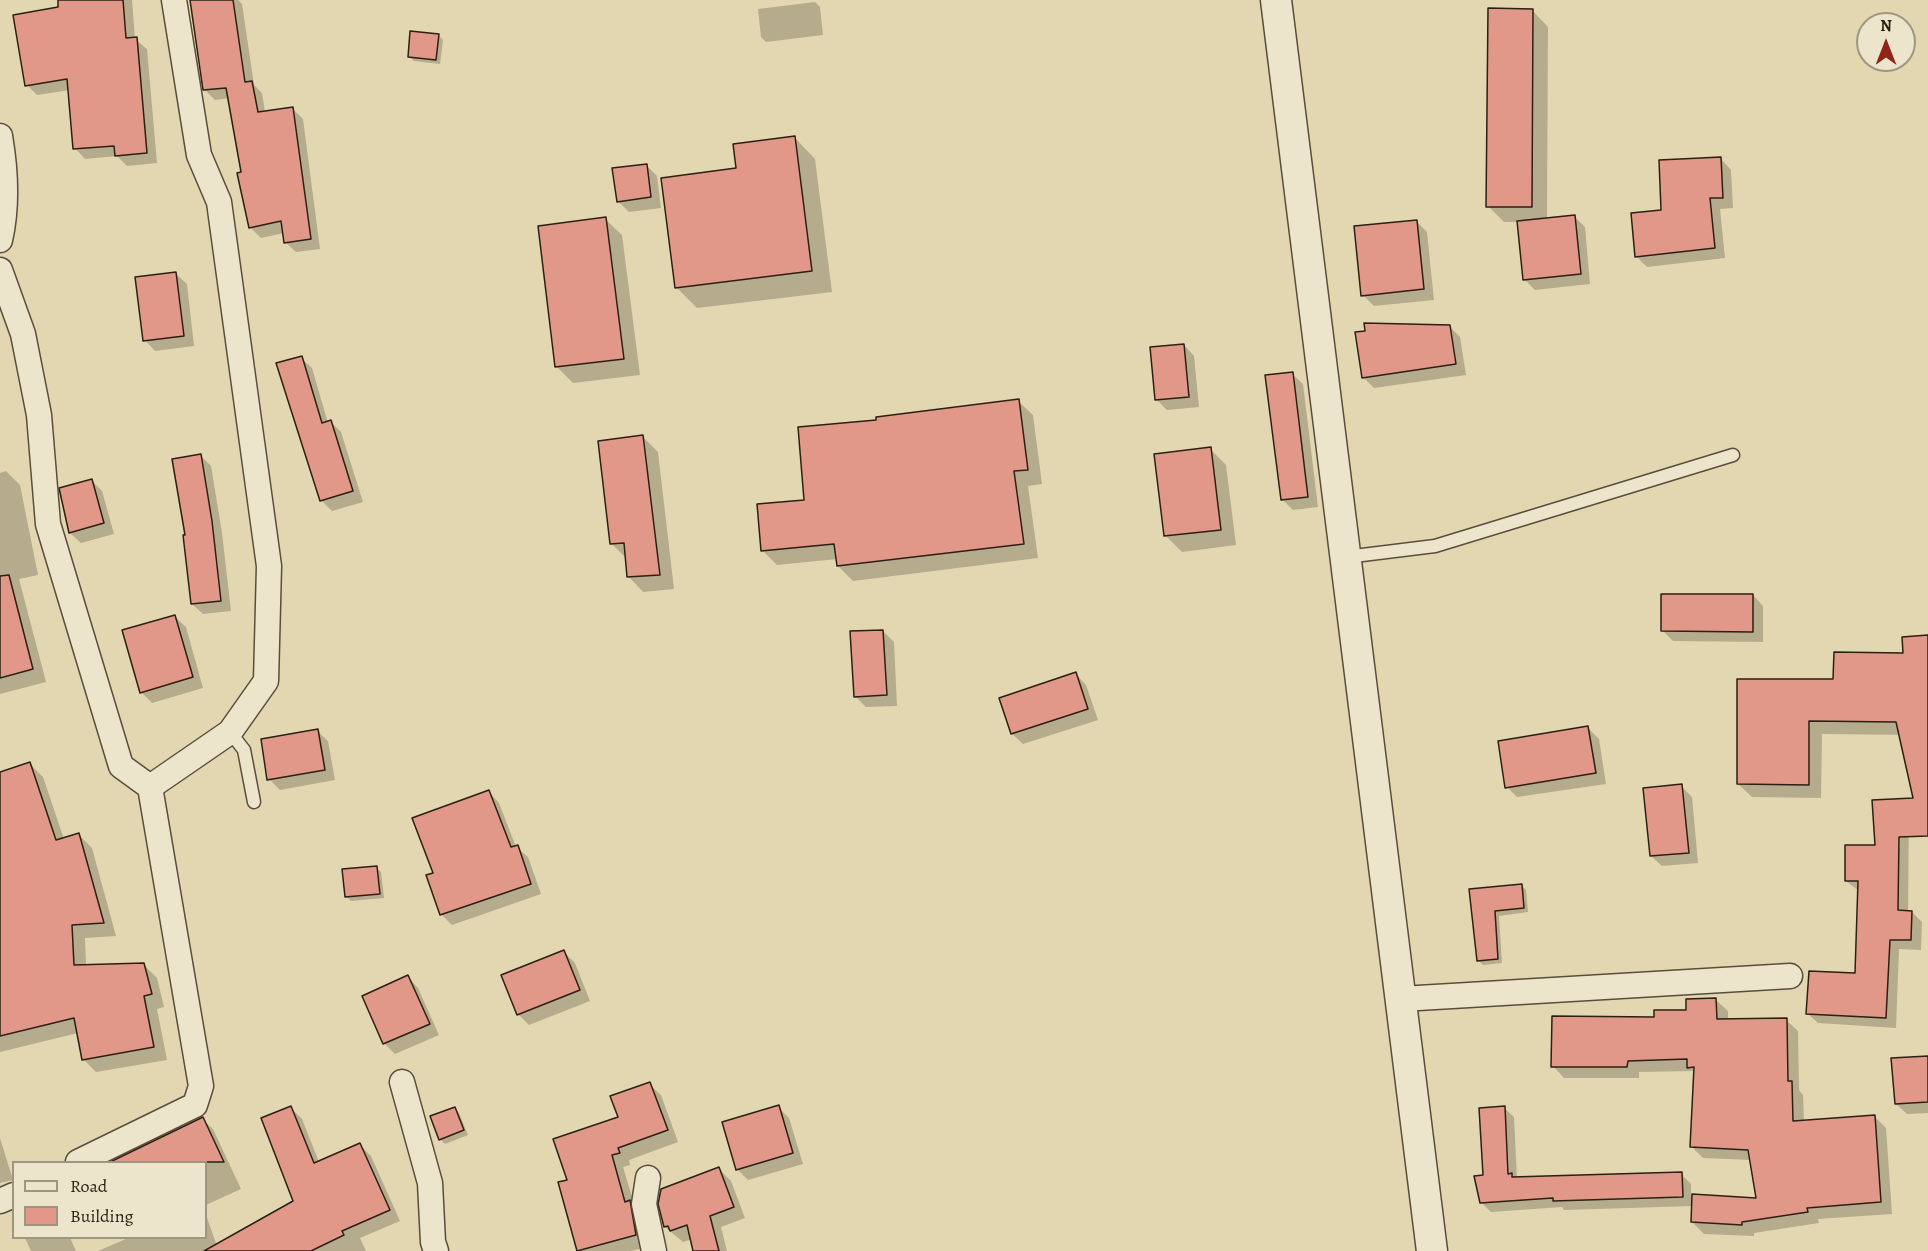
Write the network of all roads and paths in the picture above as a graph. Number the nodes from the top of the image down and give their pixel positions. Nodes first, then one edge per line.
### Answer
1 (174, 0) edge
2 (1276, 0) edge
3 (0, 136) edge
4 (0, 240) edge
5 (0, 270) edge
6 (1733, 455) dead end
7 (1345, 557) junction
8 (230, 732) junction
9 (150, 787) junction
10 (254, 802) dead end
11 (1790, 976) dead end
12 (1401, 999) junction
13 (402, 1082) dead end
14 (80, 1161) edge
15 (648, 1178) dead end
16 (436, 1251) edge
17 (654, 1251) edge
18 (1432, 1251) edge

1 - 8 street
2 - 7 street
3 - 4 street
5 - 9 street
6 - 7 lane
7 - 12 street
8 - 9 street
8 - 10 lane
9 - 14 street
11 - 12 street
12 - 18 street
13 - 16 street
15 - 17 street

